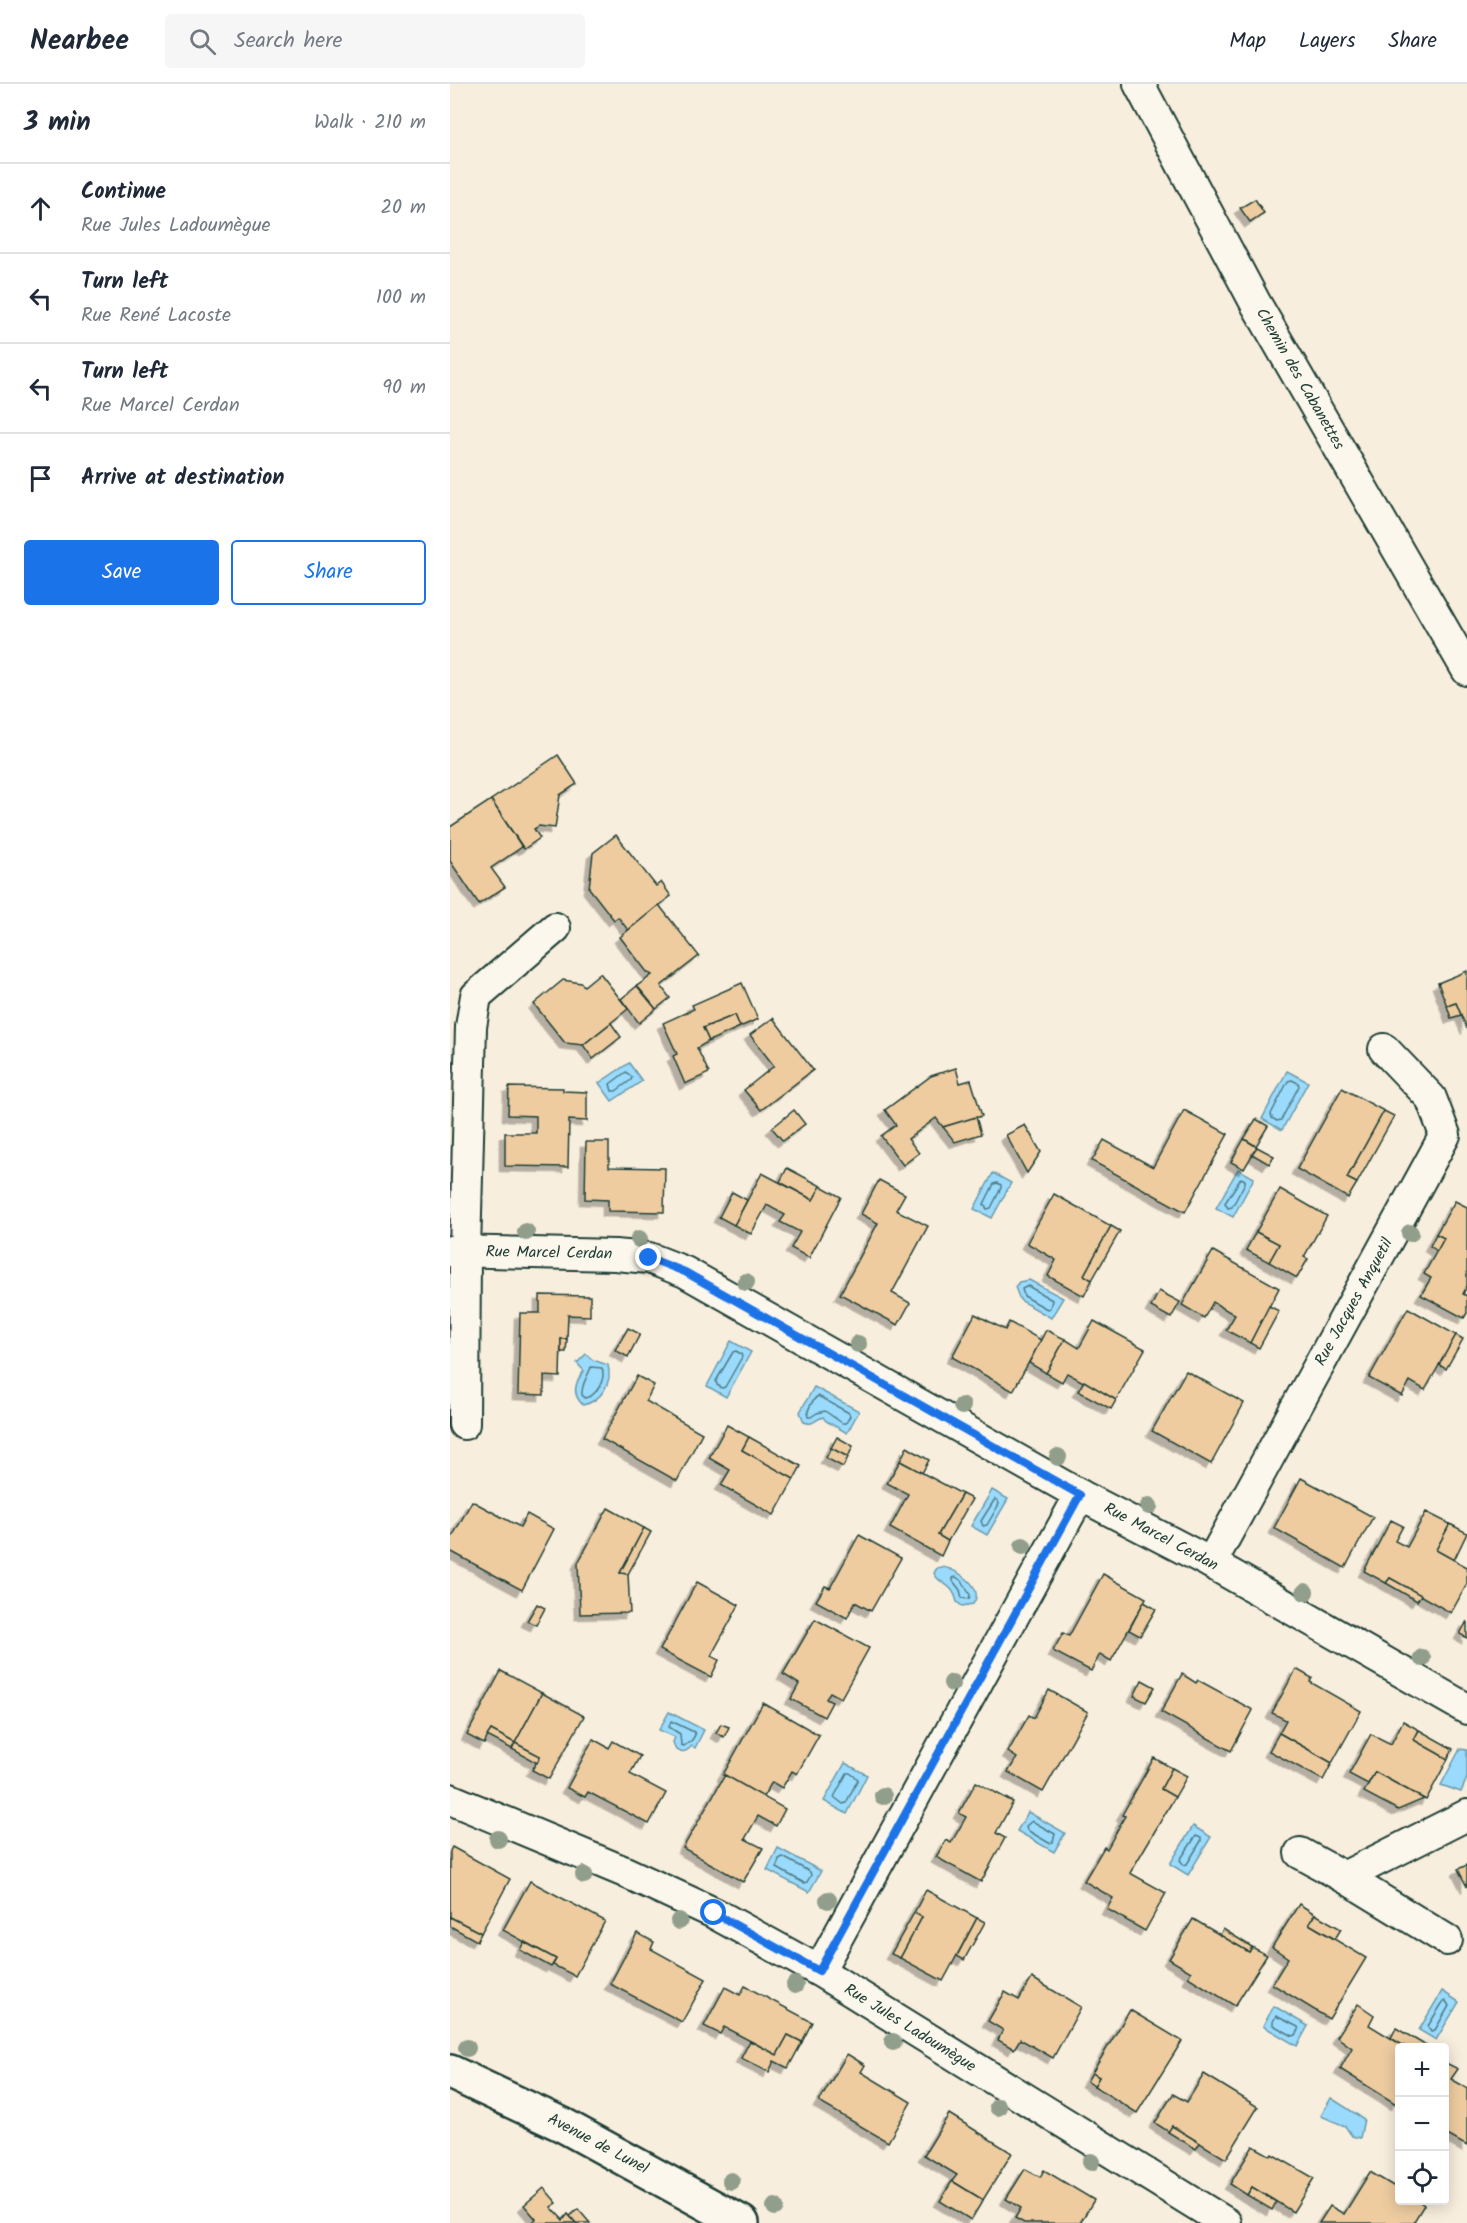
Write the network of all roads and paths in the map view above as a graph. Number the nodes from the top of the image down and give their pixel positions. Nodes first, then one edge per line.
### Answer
1 (1139, 84) edge
2 (1467, 670) edge
3 (555, 928) dead end
4 (1384, 1049) dead end
5 (457, 1251) edge
6 (464, 1424) dead end
7 (1080, 1495) junction
8 (1211, 1563) junction
9 (1467, 1708) edge
10 (450, 1799) edge
11 (1467, 1815) edge
12 (1300, 1852) dead end
13 (1344, 1877) junction
14 (1447, 1940) dead end
15 (819, 1971) junction
16 (450, 2072) edge
17 (742, 2223) edge
18 (1226, 2223) edge

1 - 2 street, Chemin des Cabanettes
3 - 5 street
4 - 8 street, Rue Jacques Anquetil
5 - 6 street
5 - 7 street, Rue Marcel Cerdan
7 - 8 street, Rue Marcel Cerdan
7 - 15 street
8 - 9 street, Rue Marcel Cerdan
10 - 15 street, Rue Jules Ladoumègue
11 - 13 street
12 - 13 street
13 - 14 street
15 - 18 street, Rue Jules Ladoumègue
16 - 17 main road, Avenue de Lunel

